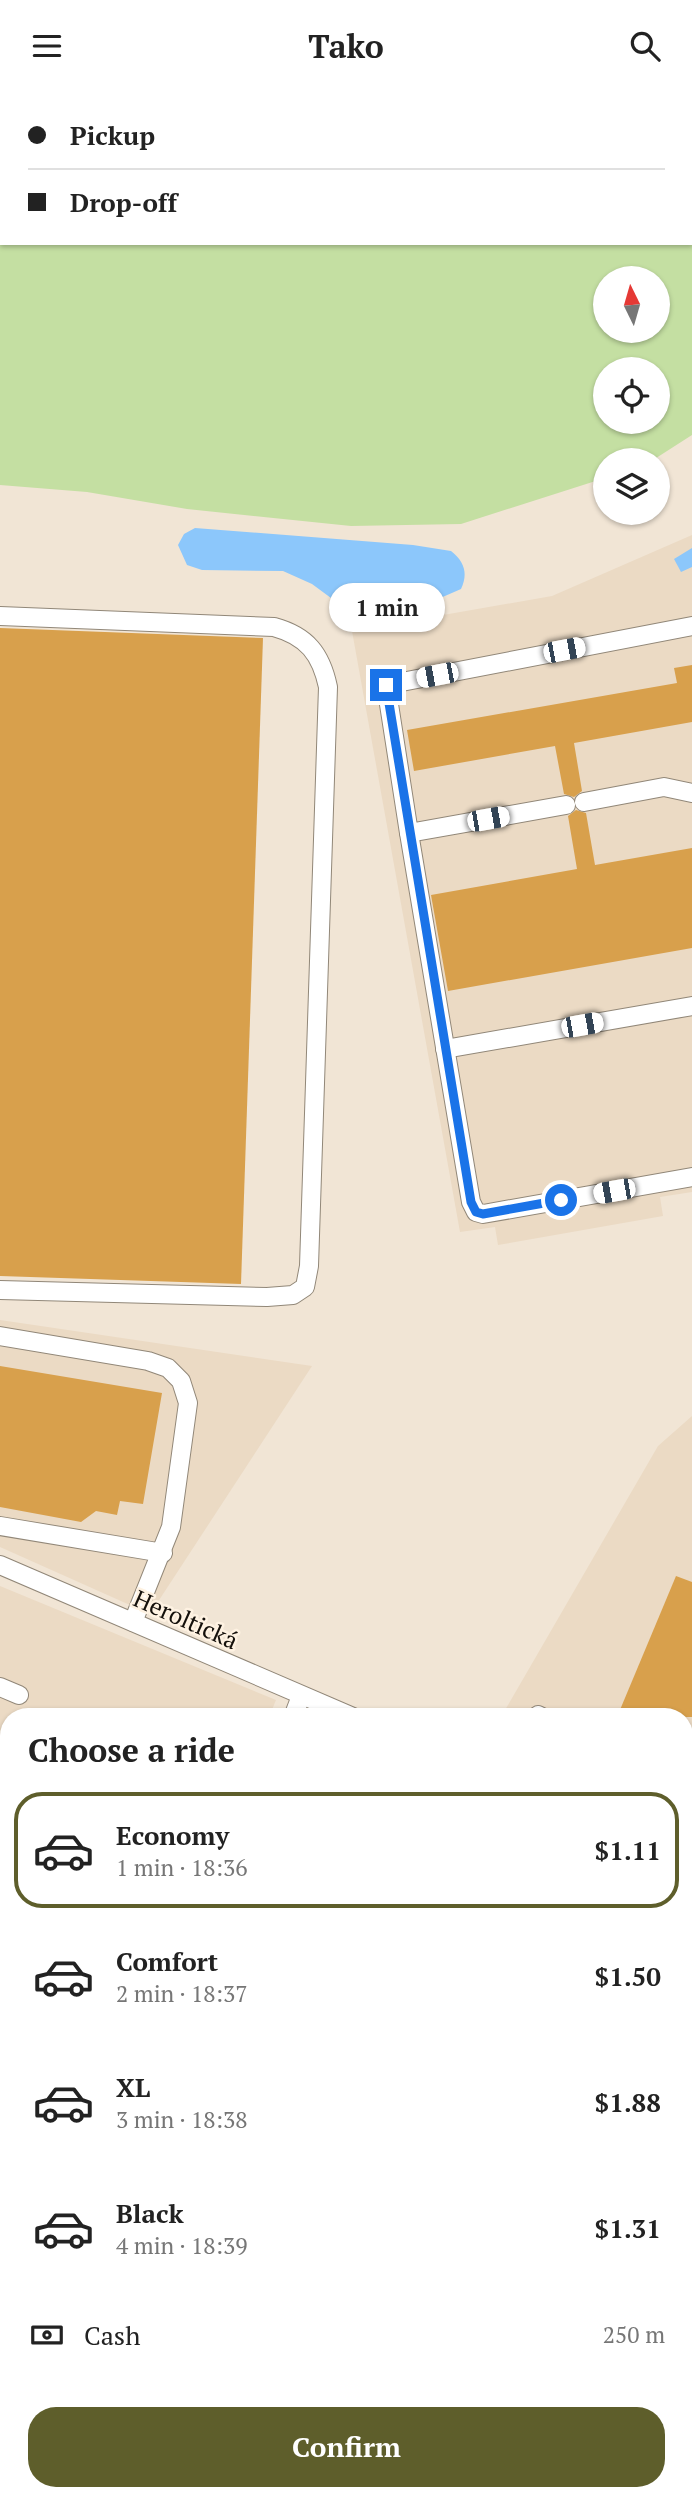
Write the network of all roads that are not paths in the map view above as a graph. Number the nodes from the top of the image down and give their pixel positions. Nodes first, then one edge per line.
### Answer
1 (0, 617) edge
2 (692, 626) edge
3 (692, 793) edge
4 (584, 802) dead end
5 (566, 805) dead end
6 (410, 833) junction
7 (692, 1006) edge
8 (445, 1049) junction
9 (692, 1177) edge
10 (0, 1290) edge
11 (0, 1336) edge
12 (0, 1526) edge
13 (163, 1553) junction
14 (0, 1565) edge
15 (133, 1622) junction
16 (0, 1686) edge
17 (19, 1695) dead end
18 (302, 1696) junction
19 (297, 1708) edge
20 (331, 1708) edge

1 - 10 street
2 - 6 street
3 - 4 street
5 - 6 street
6 - 8 street
7 - 8 street
8 - 9 street
11 - 13 street
12 - 13 street
13 - 15 street
14 - 15 street, Heroltická
15 - 18 street, Heroltická
16 - 17 street
18 - 19 street
18 - 20 street, Heroltická

